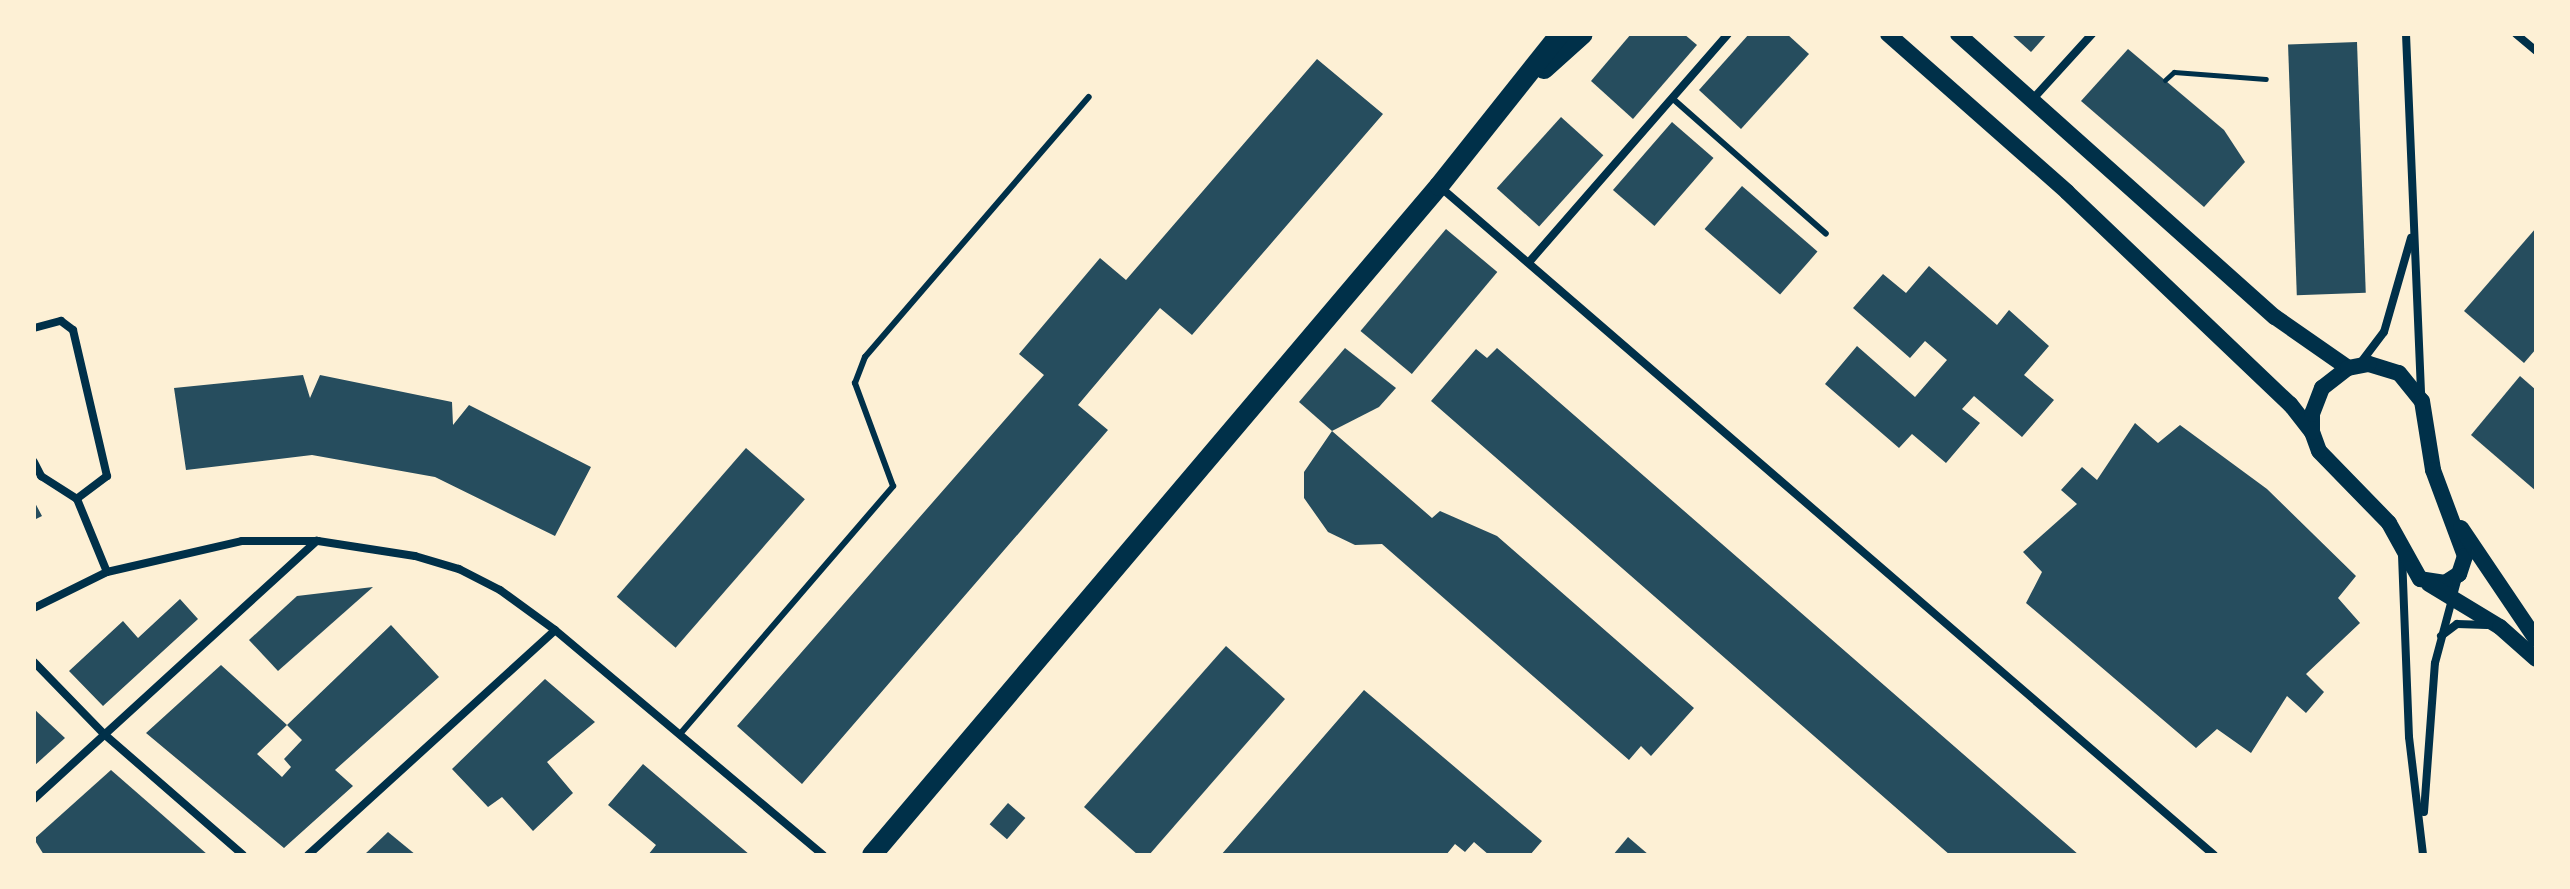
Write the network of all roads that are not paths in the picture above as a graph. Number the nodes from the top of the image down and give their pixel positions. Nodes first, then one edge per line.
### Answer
1 (1560, 34) edge
2 (1583, 34) edge
3 (1728, 34) edge
4 (1888, 34) edge
5 (1958, 34) edge
6 (2092, 34) edge
7 (2406, 34) edge
8 (2516, 34) edge
9 (2536, 51) edge
10 (1089, 97) dead end
11 (1672, 98) junction
12 (1509, 101) junction
13 (2031, 101) junction
14 (1439, 186) junction
15 (2413, 230) junction
16 (1826, 234) dead end
17 (1530, 261) junction
18 (34, 328) edge
19 (2353, 367) junction
20 (2422, 401) junction
21 (2312, 432) junction
22 (34, 462) edge
23 (77, 499) junction
24 (2450, 514) junction
25 (318, 541) junction
26 (2402, 546) junction
27 (107, 572) junction
28 (2459, 574) junction
29 (2428, 583) junction
30 (2451, 597) junction
31 (34, 608) edge
32 (2500, 627) junction
33 (555, 630) junction
34 (2441, 636) junction
35 (2536, 639) edge
36 (2536, 659) edge
37 (34, 662) edge
38 (104, 734) junction
39 (680, 734) junction
40 (34, 799) edge
41 (2422, 825) junction
42 (243, 855) edge
43 (308, 855) edge
44 (823, 855) edge
45 (872, 855) edge
46 (2214, 855) edge
47 (2423, 855) edge

1 - 12 main road
2 - 12 main road
3 - 11 street
4 - 21 main road
5 - 13 main road
6 - 13 street
7 - 15 street
8 - 9 street
10 - 39 lane
11 - 16 lane
11 - 17 street
12 - 14 main road
13 - 19 main road
14 - 17 street
14 - 45 main road
15 - 19 street
15 - 20 street
17 - 46 street
18 - 23 street
19 - 20 main road
19 - 21 main road
20 - 24 main road
21 - 26 main road
22 - 23 street
23 - 27 street
24 - 28 main road
24 - 35 main road
25 - 27 street
25 - 33 street
25 - 38 street
26 - 29 main road
26 - 41 street
27 - 31 street
28 - 29 main road
28 - 30 street
29 - 30 main road
30 - 32 main road
30 - 34 street
32 - 34 street
32 - 36 main road
33 - 39 street
33 - 43 street
34 - 41 street
37 - 38 street
38 - 40 street
38 - 42 street
39 - 44 street
41 - 47 street

